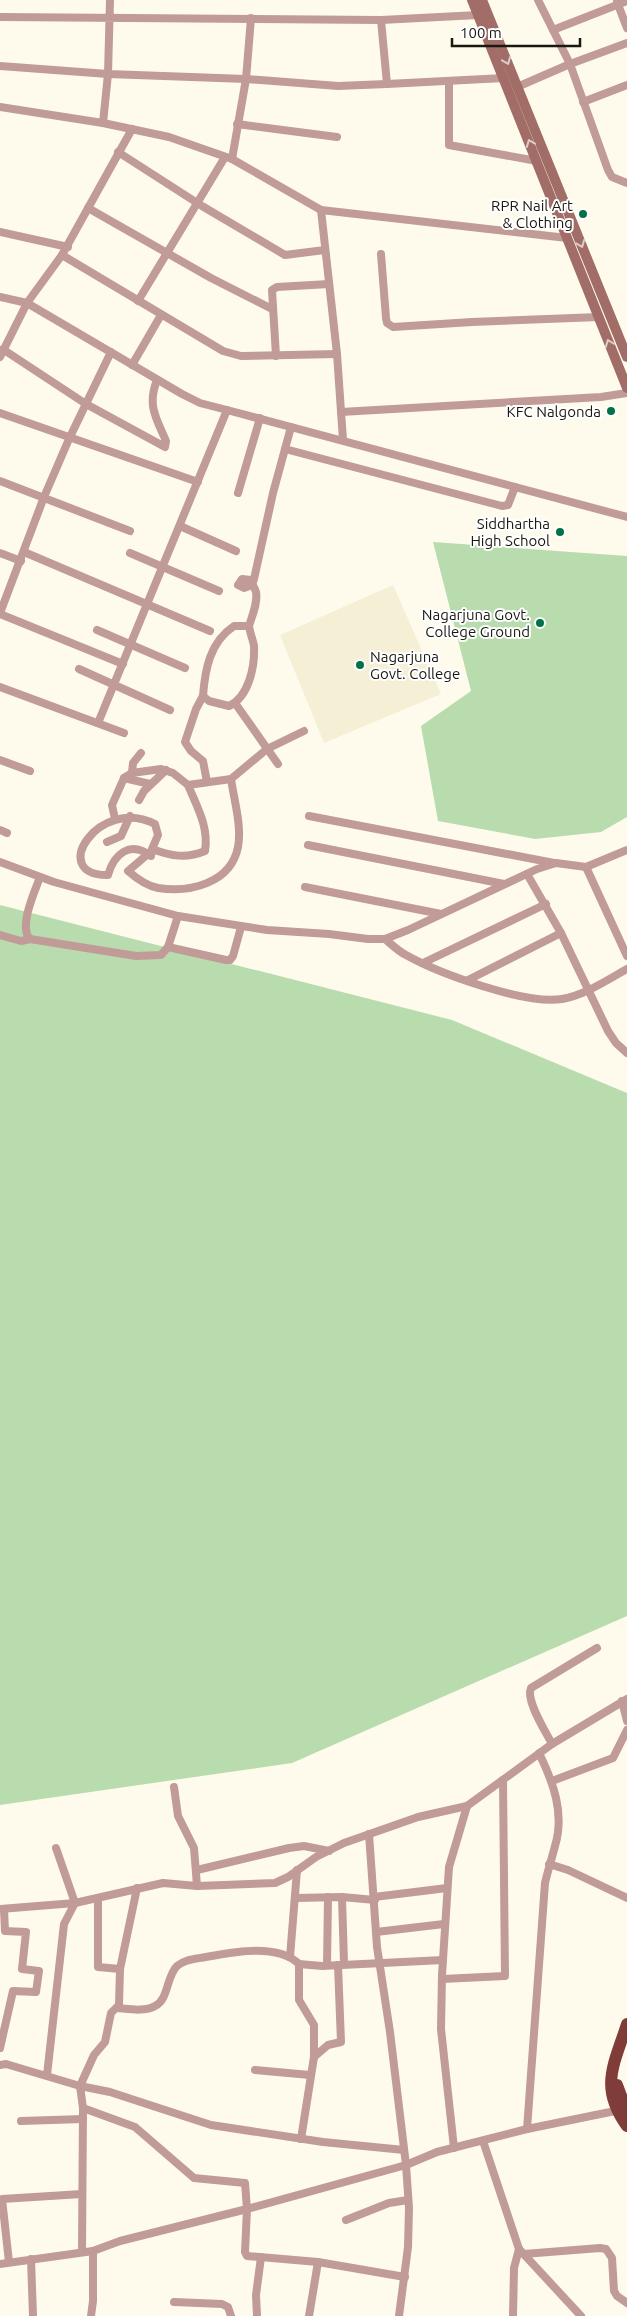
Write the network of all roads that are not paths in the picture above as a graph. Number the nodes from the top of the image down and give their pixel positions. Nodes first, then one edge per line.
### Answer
1 (110, 0) edge
2 (472, 0) edge
3 (482, 0) edge
4 (538, 0) edge
5 (627, 1) edge
6 (617, 2) edge
7 (478, 15) junction
8 (0, 17) edge
9 (110, 17) junction
10 (251, 18) junction
11 (381, 20) junction
12 (627, 28) edge
13 (553, 30) junction
14 (627, 43) edge
15 (570, 64) junction
16 (0, 66) edge
17 (108, 74) junction
18 (504, 78) junction
19 (246, 79) junction
20 (449, 81) junction
21 (387, 84) junction
22 (627, 85) edge
23 (517, 87) junction
24 (584, 102) junction
25 (0, 108) edge
26 (103, 123) junction
27 (238, 124) junction
28 (132, 129) junction
29 (337, 137) dead end
30 (118, 152) junction
31 (229, 158) junction
32 (536, 161) junction
33 (627, 183) edge
34 (197, 203) junction
35 (88, 208) junction
36 (321, 210) junction
37 (0, 232) edge
38 (567, 238) junction
39 (68, 247) junction
40 (325, 250) junction
41 (167, 253) junction
42 (382, 254) dead end
43 (62, 255) junction
44 (329, 284) junction
45 (0, 297) edge
46 (138, 301) junction
47 (27, 303) junction
48 (272, 309) junction
49 (161, 315) junction
50 (599, 317) junction
51 (624, 341) edge
52 (1, 352) edge
53 (111, 352) junction
54 (337, 354) junction
55 (276, 356) junction
56 (627, 357) edge
57 (132, 365) junction
58 (157, 380) junction
59 (627, 388) edge
60 (627, 393) edge
61 (86, 404) junction
62 (227, 410) junction
63 (341, 412) junction
64 (0, 414) edge
65 (260, 418) junction
66 (291, 427) junction
67 (69, 439) junction
68 (343, 440) junction
69 (286, 449) junction
70 (0, 481) edge
71 (198, 482) junction
72 (515, 487) junction
73 (238, 493) dead end
74 (44, 497) junction
75 (627, 517) edge
76 (180, 526) junction
77 (130, 531) dead end
78 (236, 551) dead end
79 (24, 552) junction
80 (0, 553) edge
81 (130, 553) dead end
82 (21, 561) junction
83 (163, 567) junction
84 (219, 591) dead end
85 (147, 604) junction
86 (0, 613) edge
87 (249, 626) junction
88 (97, 630) dead end
89 (210, 631) dead end
90 (130, 646) junction
91 (123, 664) junction
92 (185, 668) dead end
93 (79, 669) dead end
94 (114, 686) junction
95 (0, 688) edge
96 (203, 696) junction
97 (235, 703) junction
98 (170, 710) dead end
99 (98, 723) junction
100 (304, 730) dead end
101 (124, 733) dead end
102 (267, 749) junction
103 (141, 753) dead end
104 (0, 760) edge
105 (278, 764) dead end
106 (166, 770) junction
107 (30, 771) dead end
108 (132, 773) junction
109 (124, 778) junction
110 (231, 779) junction
111 (207, 782) junction
112 (150, 784) junction
113 (188, 785) junction
114 (139, 800) dead end
115 (130, 816) junction
116 (309, 816) dead end
117 (115, 820) junction
118 (108, 842) dead end
119 (308, 845) dead end
120 (148, 850) junction
121 (627, 850) edge
122 (0, 862) edge
123 (556, 863) junction
124 (100, 866) dead end
125 (586, 867) junction
126 (109, 871) junction
127 (528, 874) junction
128 (40, 877) junction
129 (504, 884) junction
130 (305, 888) dead end
131 (546, 904) junction
132 (440, 914) junction
133 (178, 916) junction
134 (241, 927) junction
135 (561, 933) junction
136 (0, 935) edge
137 (30, 939) junction
138 (385, 939) junction
139 (168, 947) junction
140 (627, 956) edge
141 (423, 963) junction
142 (627, 969) edge
143 (468, 980) junction
144 (588, 990) junction
145 (627, 1052) edge
146 (597, 1648) dead end
147 (624, 1700) edge
148 (627, 1721) edge
149 (627, 1730) edge
150 (552, 1744) junction
151 (539, 1753) junction
152 (503, 1780) junction
153 (552, 1781) junction
154 (174, 1786) dead end
155 (467, 1806) junction
156 (369, 1834) junction
157 (56, 1848) dead end
158 (329, 1850) junction
159 (549, 1864) junction
160 (197, 1870) junction
161 (297, 1870) junction
162 (197, 1886) junction
163 (137, 1888) junction
164 (447, 1888) junction
165 (328, 1897) junction
166 (342, 1897) junction
167 (296, 1898) junction
168 (374, 1898) junction
169 (627, 1898) edge
170 (98, 1899) junction
171 (75, 1903) junction
172 (2, 1909) edge
173 (444, 1924) junction
174 (376, 1932) junction
175 (290, 1957) junction
176 (443, 1960) junction
177 (299, 1964) junction
178 (341, 1964) junction
179 (379, 1964) junction
180 (328, 1966) junction
181 (120, 1969) junction
182 (442, 1979) junction
183 (117, 2008) junction
184 (627, 2024) edge
185 (627, 2042) edge
186 (0, 2048) edge
187 (314, 2057) junction
188 (0, 2064) edge
189 (255, 2070) dead end
190 (47, 2075) junction
191 (310, 2075) junction
192 (80, 2086) junction
193 (620, 2102) edge
194 (83, 2108) junction
195 (83, 2119) junction
196 (21, 2121) dead end
197 (627, 2126) edge
198 (526, 2129) junction
199 (300, 2139) junction
200 (483, 2140) junction
201 (454, 2148) junction
202 (404, 2150) junction
203 (406, 2165) junction
204 (82, 2194) junction
205 (1, 2199) edge
206 (408, 2200) junction
207 (248, 2209) junction
208 (346, 2220) dead end
209 (93, 2250) junction
210 (521, 2251) junction
211 (82, 2252) junction
212 (260, 2257) junction
213 (31, 2259) junction
214 (9, 2262) junction
215 (318, 2262) junction
216 (0, 2264) edge
217 (406, 2277) junction
218 (174, 2302) dead end
219 (627, 2302) edge
220 (33, 2316) edge
221 (91, 2316) edge
222 (230, 2316) edge
223 (257, 2316) edge
224 (309, 2316) edge
225 (399, 2316) edge
226 (513, 2316) edge
227 (581, 2316) edge

1 - 9 street
2 - 7 main road
3 -> 23 main road
4 - 13 street
5 - 6 street
6 - 12 street
6 - 13 street
7 - 11 street
7 - 18 main road
8 - 9 street
9 - 10 street
9 - 17 street
10 - 11 street
10 - 19 street
11 - 21 street
13 - 15 street
14 - 15 street
15 - 23 street
15 - 24 street
16 - 17 street
17 - 19 street
17 - 26 street
18 - 20 street
32 -> 18 main road
19 - 21 street
19 - 27 street
20 - 21 street
20 - 32 street
22 - 24 street
23 -> 51 main road
24 - 33 street
25 - 26 street
26 - 28 street
27 - 29 street
27 - 31 street
28 - 30 street
28 - 31 street
30 - 34 street
30 - 35 street
31 - 34 street
31 - 36 street
32 - 38 main road
34 - 40 street
34 - 41 street
35 - 39 street
35 - 41 street
36 - 38 street
36 - 40 street
37 - 39 street
38 - 50 main road
39 - 43 street
40 - 44 street
41 - 46 street
41 - 48 street
42 - 50 street
43 - 46 street
43 - 47 street
44 - 48 street
44 - 54 street
45 - 47 street
46 - 49 street
47 - 52 street
47 - 53 street
48 - 55 street
49 - 55 street
49 - 57 street
59 -> 50 main road
51 - 56 main road
52 - 61 street
53 - 57 street
53 - 61 street
54 - 55 street
54 - 63 street
57 - 58 street
58 - 61 street
58 - 62 street
60 - 63 street
61 - 67 street
62 - 65 street
62 - 71 street
63 - 68 street
64 - 67 street
65 - 66 street
65 - 73 street
66 - 68 street
66 - 69 street
67 - 71 street
67 - 74 street
68 - 72 street
69 - 72 street
69 - 87 street
70 - 74 street
71 - 76 street
72 - 75 street
74 - 77 street
74 - 79 street
76 - 78 street
76 - 83 street
79 - 82 street
79 - 85 street
80 - 82 street
81 - 83 street
82 - 86 street
83 - 84 street
83 - 85 street
85 - 89 street
85 - 90 street
86 - 91 street
87 - 96 street
87 - 97 street
88 - 90 street
90 - 91 street
90 - 92 street
91 - 94 street
93 - 94 street
94 - 98 street
94 - 99 street
95 - 99 street
96 - 97 street
96 - 111 street
97 - 102 street
99 - 101 street
100 - 102 street
102 - 105 street
102 - 110 street
103 - 108 street
104 - 107 street
106 - 108 street
106 - 112 street
106 - 113 street
108 - 109 street
109 - 112 street
109 - 117 street
110 - 111 street
110 - 120 street
111 - 113 street
112 - 114 street
113 - 120 street
115 - 117 street
115 - 118 street
115 - 120 street
116 - 123 street
117 - 126 street
119 - 129 street
120 - 126 street
121 - 125 street
122 - 128 street
123 - 125 street
123 - 127 street
124 - 126 street
125 - 140 street
127 - 129 street
127 - 131 street
128 - 133 street
128 - 137 street
129 - 132 street
130 - 132 street
131 - 135 street
131 - 141 street
132 - 138 street
133 - 134 street
133 - 139 street
134 - 138 street
134 - 139 street
135 - 143 street
135 - 144 street
136 - 137 street
137 - 139 street
138 - 141 street
141 - 143 street
142 - 144 street
143 - 144 street
144 - 145 street
146 - 150 street
147 - 148 street
147 - 150 street
149 - 153 street
150 - 151 street
151 - 152 street
151 - 153 street
152 - 155 street
152 - 182 street
153 - 159 street
154 - 160 street
155 - 156 street
155 - 164 street
156 - 158 street
156 - 168 street
157 - 171 street
158 - 160 street
158 - 161 street
159 - 169 street
159 - 198 street
160 - 162 street
161 - 162 street
161 - 167 street
162 - 163 street
163 - 170 street
163 - 181 street
164 - 168 street
164 - 173 street
165 - 166 street
165 - 167 street
165 - 180 street
166 - 168 street
166 - 178 street
167 - 175 street
168 - 174 street
170 - 171 street
170 - 181 street
171 - 172 street
171 - 190 street
172 - 186 street
173 - 174 street
173 - 176 street
174 - 179 street
175 - 177 street
175 - 183 street
176 - 179 street
176 - 182 street
177 - 180 street
177 - 187 street
178 - 179 street
178 - 180 street
178 - 187 street
179 - 202 street
181 - 183 street
182 - 201 street
183 - 192 street
184 - 193 highway
185 - 193 highway
187 - 191 street
188 - 190 street
189 - 191 street
190 - 192 street
191 - 199 street
192 - 194 street
192 - 199 street
193 - 197 highway
193 - 198 street
194 - 195 street
194 - 207 street
195 - 196 street
195 - 204 street
198 - 200 street
199 - 202 street
200 - 201 street
200 - 210 street
201 - 203 street
202 - 203 street
203 - 206 street
203 - 207 street
204 - 205 street
204 - 211 street
205 - 214 street
206 - 208 street
206 - 217 street
207 - 209 street
207 - 212 street
209 - 211 street
209 - 221 street
210 - 219 street
210 - 226 street
210 - 227 street
211 - 213 street
212 - 215 street
212 - 223 street
213 - 214 street
213 - 220 street
214 - 216 street
215 - 217 street
215 - 224 street
217 - 225 street
218 - 222 street

